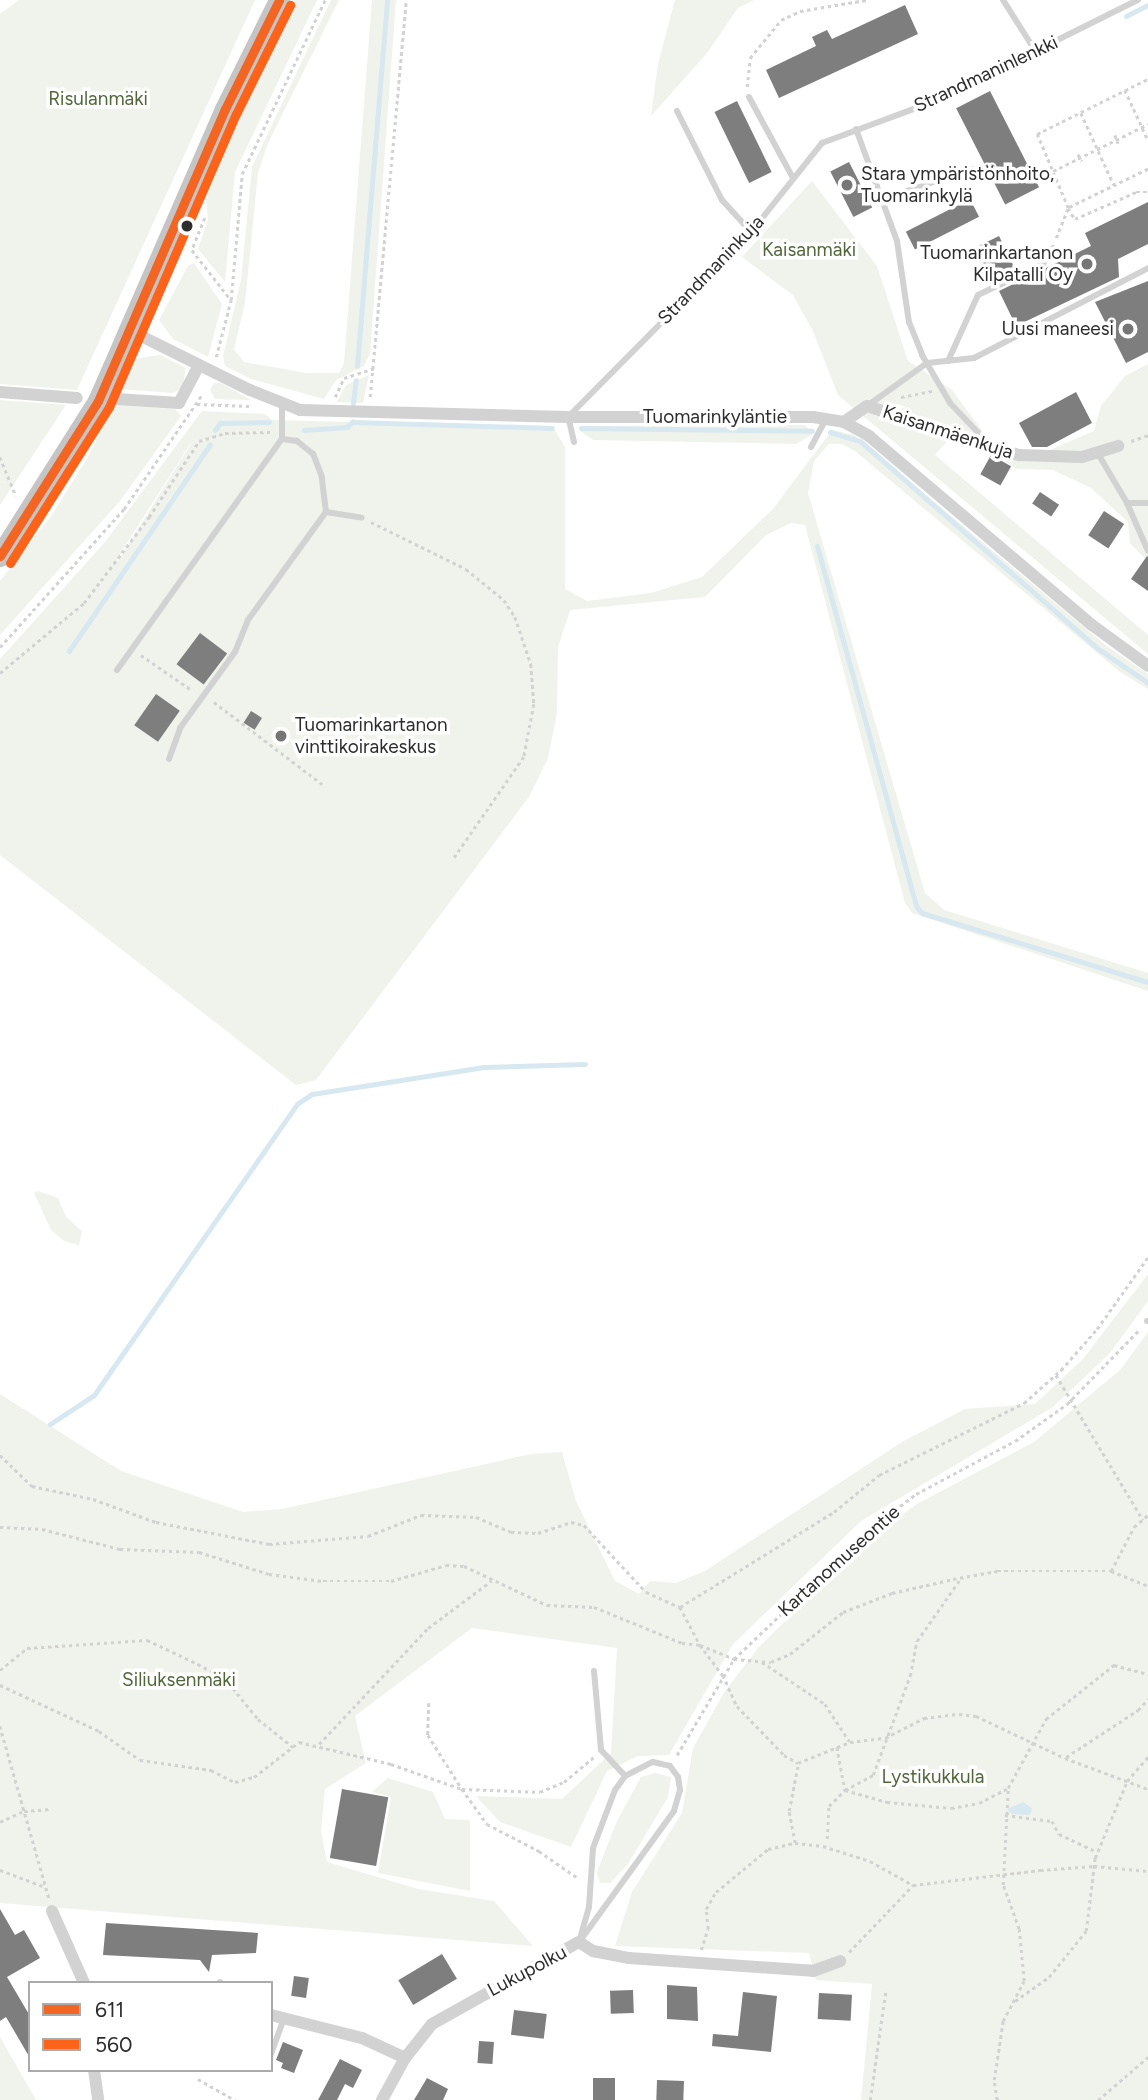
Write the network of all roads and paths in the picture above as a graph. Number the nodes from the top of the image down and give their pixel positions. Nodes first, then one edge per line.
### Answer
1 (279, 0) edge
2 (325, 0) edge
3 (406, 0) edge
4 (866, 0) edge
5 (1003, 0) edge
6 (1138, 0) edge
7 (1035, 52) junction
8 (1148, 79) edge
9 (1125, 90) junction
10 (749, 97) joint
11 (677, 111) dead end
12 (1081, 113) junction
13 (1148, 124) edge
14 (1142, 127) junction
15 (856, 129) junction
16 (1148, 140) edge
17 (1097, 149) junction
18 (973, 169) dead end
19 (1148, 169) edge
20 (1053, 171) junction
21 (793, 178) junction
22 (1114, 185) junction
23 (1148, 192) edge
24 (882, 199) junction
25 (1068, 208) junction
26 (205, 218) dead end
27 (751, 232) junction
28 (1053, 248) joint
29 (1148, 268) edge
30 (231, 300) junction
31 (130, 330) junction
32 (948, 361) junction
33 (927, 363) junction
34 (199, 365) junction
35 (373, 368) junction
36 (212, 372) junction
37 (938, 382) junction
38 (0, 392) edge
39 (77, 398) dead end
40 (115, 399) dead end
41 (198, 404) junction
42 (282, 404) junction
43 (867, 406) junction
44 (331, 413) junction
45 (368, 413) junction
46 (568, 417) junction
47 (826, 419) junction
48 (845, 422) junction
49 (282, 435) junction
50 (1148, 435) edge
51 (574, 442) dead end
52 (1118, 446) joint
53 (810, 447) dead end
54 (996, 448) junction
55 (1097, 452) junction
56 (0, 457) edge
57 (1128, 503) junction
58 (1148, 503) edge
59 (10, 505) dead end
60 (326, 512) junction
61 (362, 518) joint
62 (1148, 550) edge
63 (0, 556) edge
64 (0, 647) edge
65 (132, 649) junction
66 (1148, 666) edge
67 (117, 670) dead end
68 (0, 673) edge
69 (202, 698) junction
70 (169, 759) dead end
71 (322, 784) dead end
72 (452, 861) dead end
73 (1148, 1257) edge
74 (1148, 1321) edge
75 (1056, 1375) junction
76 (1071, 1400) junction
77 (0, 1455) edge
78 (1148, 1515) edge
79 (1143, 1520) junction
80 (0, 1527) edge
81 (1111, 1571) junction
82 (961, 1578) junction
83 (492, 1580) junction
84 (1148, 1586) edge
85 (680, 1607) junction
86 (700, 1645) junction
87 (734, 1659) junction
88 (759, 1661) junction
89 (0, 1671) edge
90 (594, 1671) dead end
91 (1148, 1674) edge
92 (723, 1675) junction
93 (0, 1685) edge
94 (1148, 1699) edge
95 (429, 1703) dead end
96 (0, 1726) edge
97 (885, 1738) junction
98 (850, 1742) junction
99 (1034, 1742) junction
100 (319, 1744) junction
101 (293, 1747) junction
102 (837, 1747) junction
103 (601, 1749) junction
104 (1148, 1757) edge
105 (1065, 1758) junction
106 (798, 1763) junction
107 (670, 1766) junction
108 (625, 1776) junction
109 (1127, 1781) junction
110 (1008, 1788) junction
111 (462, 1789) junction
112 (1148, 1789) edge
113 (845, 1790) junction
114 (51, 1810) dead end
115 (24, 1811) junction
116 (1005, 1815) junction
117 (0, 1822) edge
118 (827, 1839) dead end
119 (795, 1843) junction
120 (1097, 1852) junction
121 (1094, 1866) junction
122 (0, 1870) edge
123 (1148, 1871) edge
124 (1003, 1876) junction
125 (589, 1885) junction
126 (913, 1885) junction
127 (45, 1887) junction
128 (52, 1911) joint
129 (579, 1942) junction
130 (700, 1954) dead end
131 (840, 1961) joint
132 (83, 1981) edge
133 (886, 1989) dead end
134 (1012, 2003) junction
135 (273, 2015) edge
136 (285, 2017) junction
137 (273, 2049) edge
138 (1148, 2057) edge
139 (405, 2058) junction
140 (94, 2072) edge
141 (198, 2079) dead end
142 (98, 2100) edge
143 (235, 2100) edge
144 (382, 2100) edge
145 (870, 2100) edge
146 (996, 2100) edge
147 (1098, 2100) edge

1 - 31 main road
2 - 30 path
3 - 35 path
4 - 10 path
5 - 7 lane
6 - 7 lane, Strandmaninlenkki
7 - 15 lane, Strandmaninlenkki
8 - 9 path
9 - 12 path
9 - 14 path
10 - 21 lane
11 - 27 lane
12 - 17 path
12 - 20 path
13 - 14 path
14 - 16 path
14 - 17 path
15 - 21 lane, Strandmaninkuja
15 - 24 lane
17 - 20 path
17 - 22 path
18 - 24 lane
19 - 22 path
20 - 25 path
21 - 27 lane, Strandmaninkuja
22 - 25 path
23 - 25 path
24 - 33 lane
25 - 28 path
26 - 30 path
27 - 46 lane, Strandmaninkuja
28 - 32 lane
29 - 32 lane
30 - 36 path
31 - 34 street, Tuomarinkyläntie
31 - 63 main road
32 - 33 lane
33 - 37 lane
33 - 43 lane
34 - 36 street, Tuomarinkyläntie
34 - 40 street
35 - 44 path
35 - 45 path
36 - 41 path
36 - 42 street, Tuomarinkyläntie
37 - 43 path
37 - 54 lane
38 - 39 street
41 - 42 path
41 - 64 path
42 - 44 street, Tuomarinkyläntie
42 - 49 lane
43 - 48 street, Kaisanmäenkuja
43 - 54 street, Kaisanmäenkuja
44 - 45 street, Tuomarinkyläntie
45 - 46 street, Tuomarinkyläntie
46 - 47 street, Tuomarinkyläntie
46 - 51 lane
47 - 48 street, Tuomarinkyläntie
47 - 53 lane
48 - 66 street, Tuomarinkyläntie
49 - 60 lane
49 - 65 lane
49 - 68 path
50 - 52 path
52 - 55 street, Kaisanmäenkuja
54 - 55 street, Kaisanmäenkuja
55 - 57 lane
56 - 59 path
57 - 58 lane
57 - 62 lane
60 - 61 lane
60 - 69 lane
61 - 72 path
65 - 67 lane
65 - 69 path
69 - 70 lane
69 - 71 path
73 - 75 path
74 - 76 path, Kartanomuseontie
75 - 76 path
75 - 85 path
76 - 79 path
76 - 87 path, Kartanomuseontie
77 - 85 path
78 - 79 path
79 - 81 path
80 - 83 path
81 - 82 path
81 - 84 path
82 - 88 path
82 - 97 path
83 - 86 path
83 - 100 path
85 - 86 path
86 - 87 path
86 - 92 path
87 - 88 path
87 - 92 path, Kartanomuseontie
88 - 98 path
89 - 101 path
90 - 103 lane
91 - 99 path
92 - 106 path
92 - 107 path, Kartanomuseontie
93 - 101 path
94 - 105 path
95 - 111 path
96 - 115 path
97 - 98 path
97 - 99 path
97 - 113 path
98 - 102 path
99 - 105 path
99 - 110 path
100 - 101 path
100 - 111 path
102 - 106 path
102 - 113 path
103 - 108 lane
103 - 111 path
104 - 109 path
105 - 109 path
106 - 119 path
107 - 108 lane
107 - 129 lane
108 - 125 lane
109 - 112 path
109 - 120 path
110 - 113 path
110 - 116 path
111 - 125 path
113 - 118 path
114 - 115 path
115 - 117 path
115 - 127 path
116 - 120 path
116 - 124 path
119 - 126 path
119 - 130 path
120 - 121 path
121 - 123 path
121 - 124 path
121 - 134 path
122 - 127 path
124 - 126 path
124 - 134 path
125 - 129 lane
126 - 131 path
127 - 128 path
128 - 132 street
129 - 131 street, Lukupolku
129 - 139 street, Lukupolku
133 - 145 path
134 - 146 path
135 - 136 street
136 - 137 lane
136 - 139 street
138 - 147 path
139 - 144 street, Lukupolku
140 - 142 street
141 - 143 path

